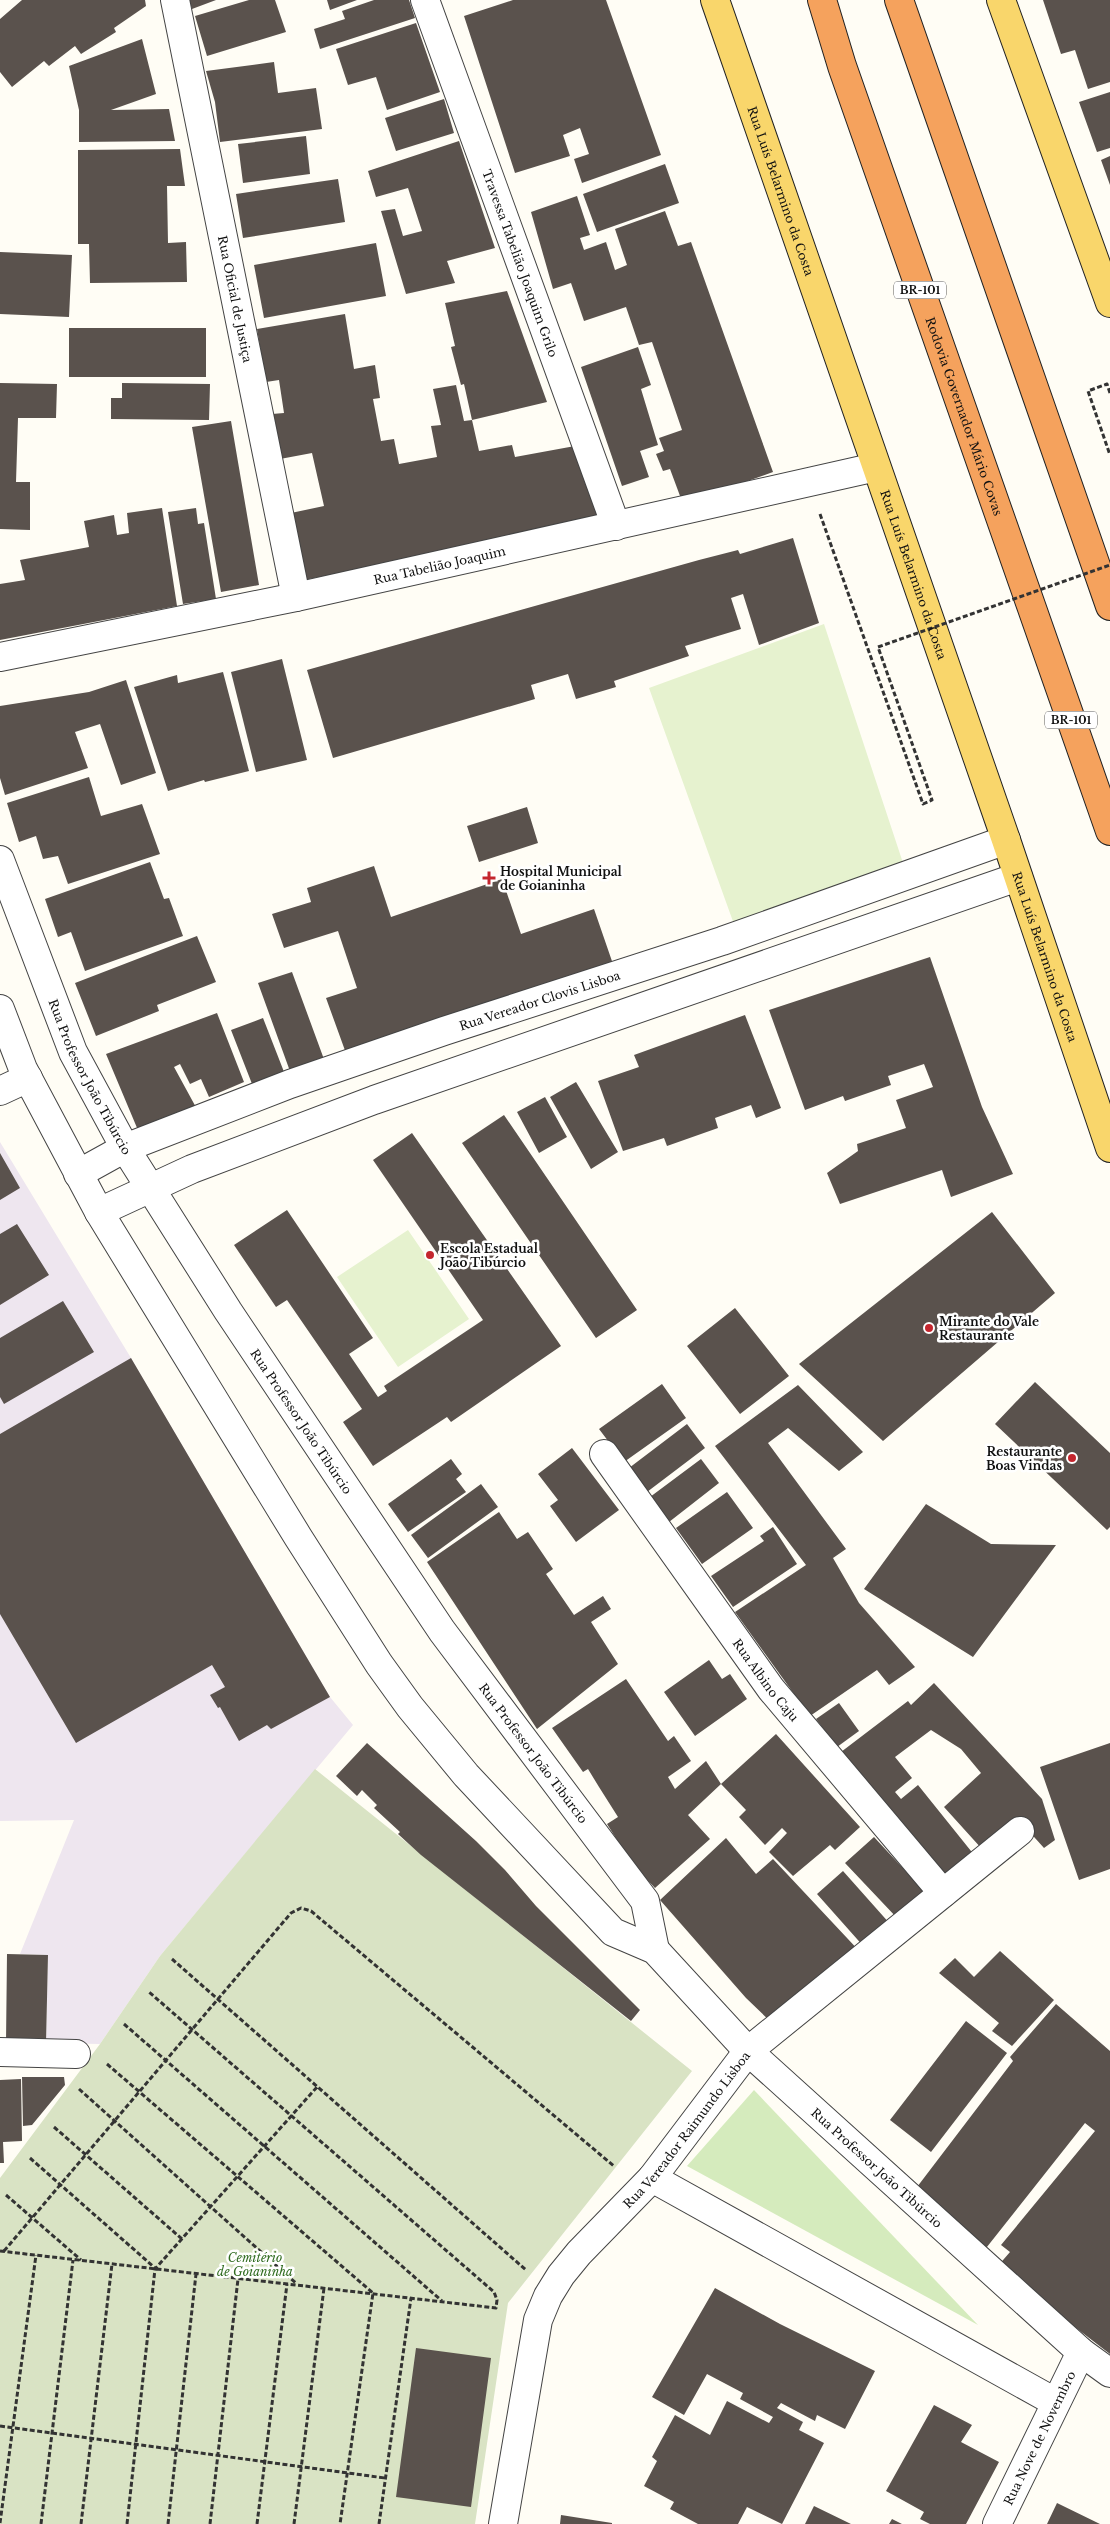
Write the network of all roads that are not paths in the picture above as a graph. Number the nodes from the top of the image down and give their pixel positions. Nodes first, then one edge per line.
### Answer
1 (175, 0) edge
2 (425, 0) edge
3 (715, 0) edge
4 (822, 0) edge
5 (898, 0) edge
6 (1001, 0) edge
7 (1110, 303) edge
8 (876, 467) junction
9 (616, 526) junction
10 (296, 597) junction
11 (1110, 606) edge
12 (0, 657) edge
13 (1110, 831) edge
14 (1006, 840) junction
15 (0, 860) edge
16 (1018, 877) junction
17 (628, 972) junction
18 (642, 1006) junction
19 (0, 1009) edge
20 (444, 1031) junction
21 (457, 1070) junction
22 (28, 1078) junction
23 (0, 1091) edge
24 (125, 1148) junction
25 (1110, 1148) edge
26 (78, 1174) junction
27 (150, 1188) junction
28 (99, 1212) junction
29 (604, 1454) dead end
30 (1020, 1831) dead end
31 (942, 1893) junction
32 (656, 1950) junction
33 (748, 2051) junction
34 (0, 2052) edge
35 (88, 2057) road end
36 (652, 2178) junction
37 (1081, 2352) junction
38 (1110, 2374) edge
39 (1055, 2402) junction
40 (503, 2524) edge
41 (997, 2524) edge

1 - 10 street, Rua Oficial de Justiça
2 - 9 street, Travessa Tabelião Joaquim Grilo
3 - 8 main road, Rua Luís Belarmino da Costa
4 - 13 highway, Rodovia Governador Mário Covas / BR-101
5 - 11 highway
6 - 7 main road
8 - 9 street, Rua Tabelião Joaquim
8 - 14 main road, Rua Luís Belarmino da Costa
9 - 10 street, Rua Tabelião Joaquim
10 - 12 street, Rua Tabelião Joaquim
14 - 16 main road, Rua Luís Belarmino da Costa
14 - 17 street, Rua Vereador Clovis Lisboa
15 - 24 street, Rua Professor João Tibúrcio
16 - 18 street
16 - 25 main road, Rua Luís Belarmino da Costa
17 - 18 street
17 - 20 street, Rua Vereador Clovis Lisboa
18 - 21 street
19 - 22 street, Rua Professor João Tibúrcio
20 - 21 street
20 - 24 street, Rua Vereador Clovis Lisboa
21 - 27 street
22 - 23 street
22 - 26 street, Rua Professor João Tibúrcio
24 - 26 street, Rua Vereador Clovis Lisboa
24 - 27 street, Rua Professor João Tibúrcio
26 - 28 street, Rua Professor João Tibúrcio
27 - 28 street
27 - 32 street, Rua Professor João Tibúrcio
28 - 32 street, Rua Professor João Tibúrcio
29 - 31 street, Rua Albino Caju
30 - 31 street, Rua Vereador Raimundo Lisboa
31 - 33 street, Rua Vereador Raimundo Lisboa
32 - 33 street, Rua Professor João Tibúrcio
33 - 36 street, Rua Vereador Raimundo Lisboa
33 - 37 street, Rua Professor João Tibúrcio
34 - 35 street
36 - 39 street
36 - 40 street, Rua Vereador Raimundo Lisboa
37 - 38 street, Rua Professor João Tibúrcio
37 - 39 street, Rua Nove de Novembro
39 - 41 street, Rua Nove de Novembro

